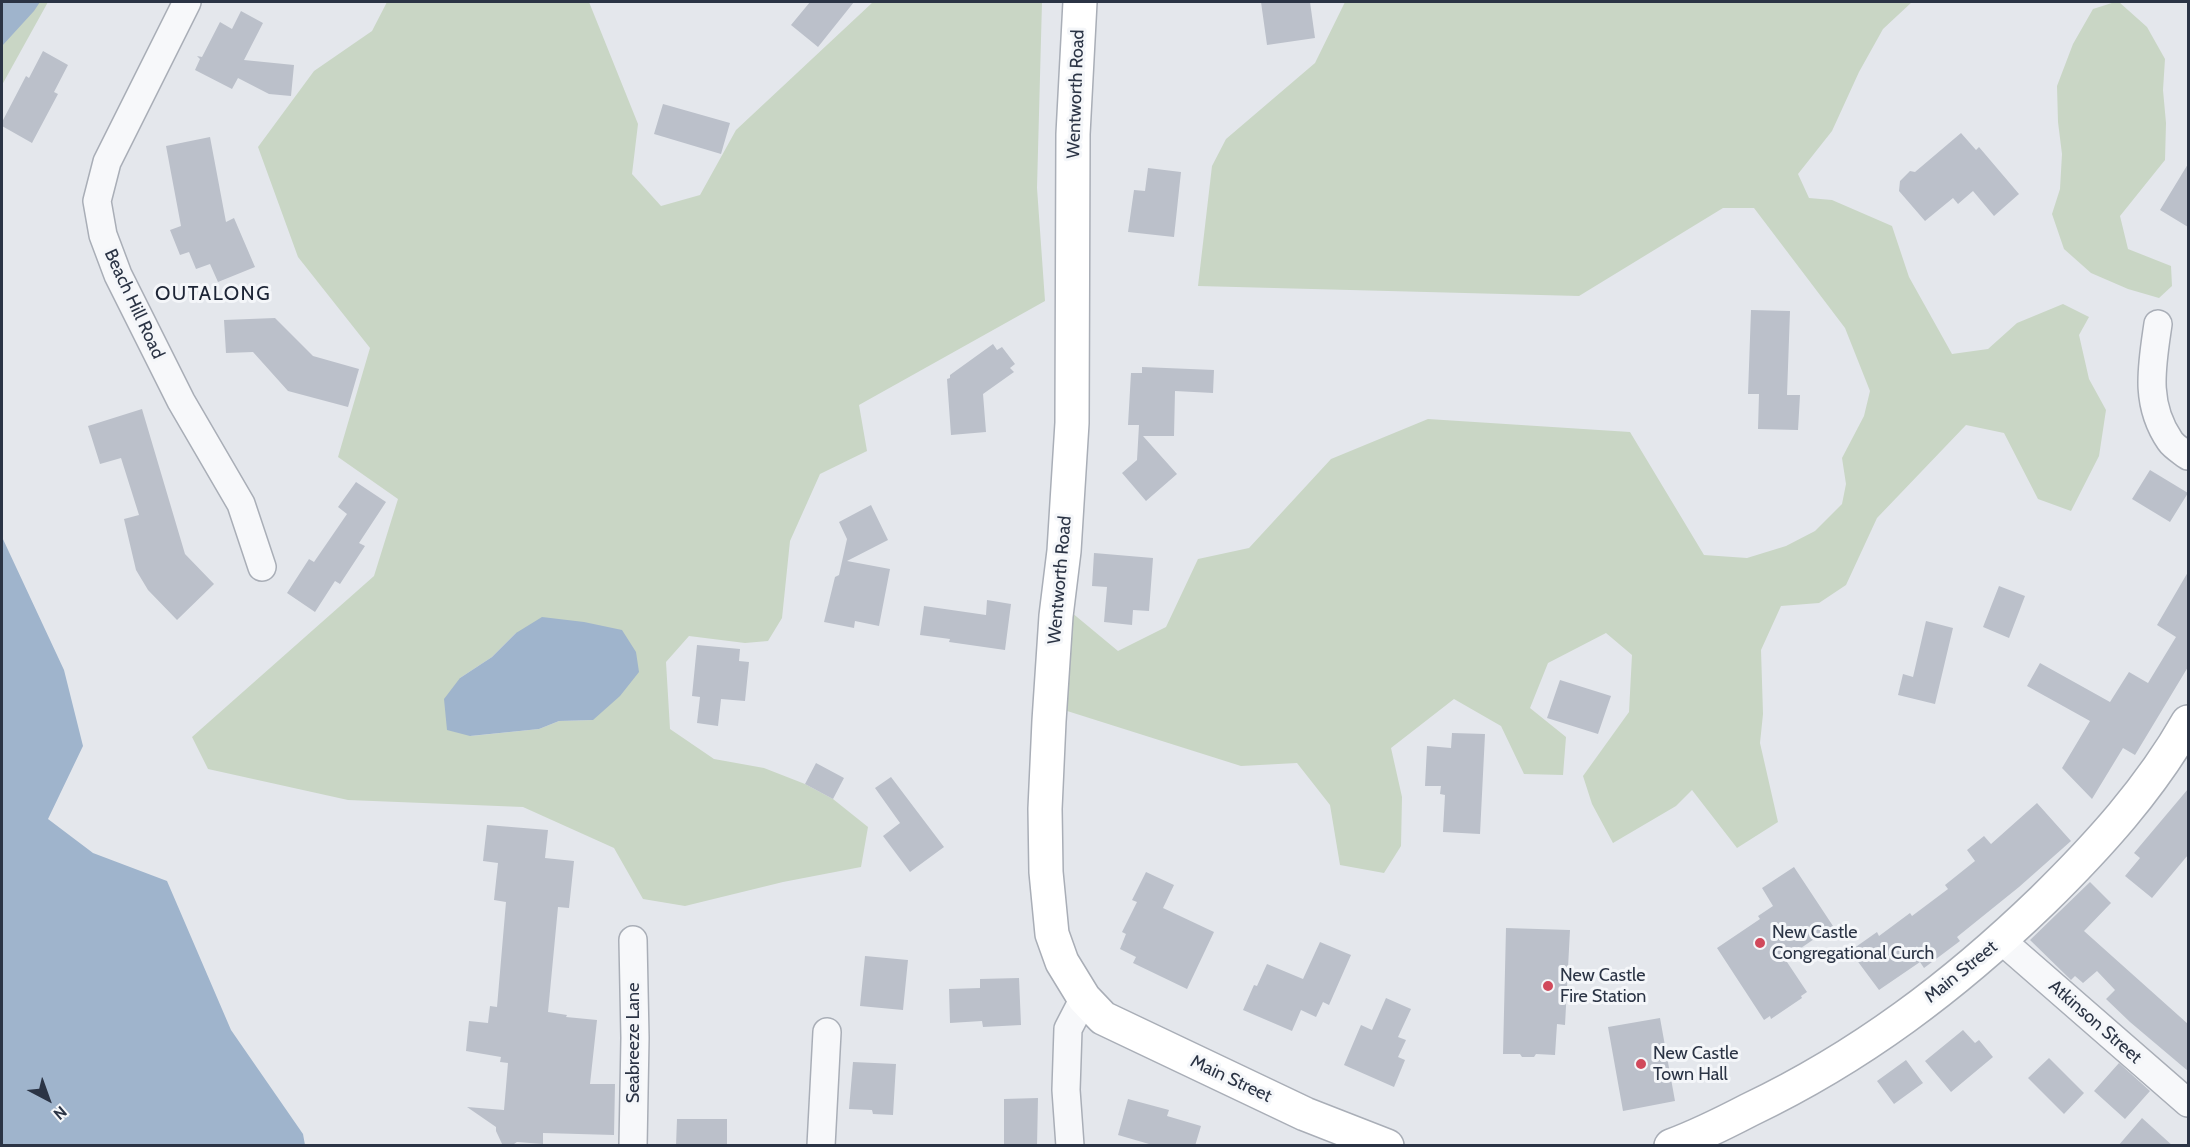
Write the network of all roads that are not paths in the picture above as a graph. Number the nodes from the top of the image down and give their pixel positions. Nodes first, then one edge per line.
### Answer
1 (187, 2) edge
2 (1080, 2) edge
3 (2158, 324) dead end
4 (2188, 456) edge
5 (262, 567) dead end
6 (2188, 722) edge
7 (633, 940) dead end
8 (2001, 940) junction
9 (1084, 998) junction
10 (827, 1032) dead end
11 (2188, 1103) edge
12 (633, 1146) edge
13 (821, 1146) edge
14 (1070, 1146) edge
15 (1387, 1146) edge
16 (1671, 1146) edge

1 - 5 street, Beach Hill Road
2 - 9 main road, Wentworth Road
3 - 4 street
6 - 8 main road, Main Street
7 - 12 street, Seabreeze Lane
8 - 11 street, Atkinson Street
8 - 16 main road, Main Street
9 - 14 street
9 - 15 main road, Main Street
10 - 13 street

